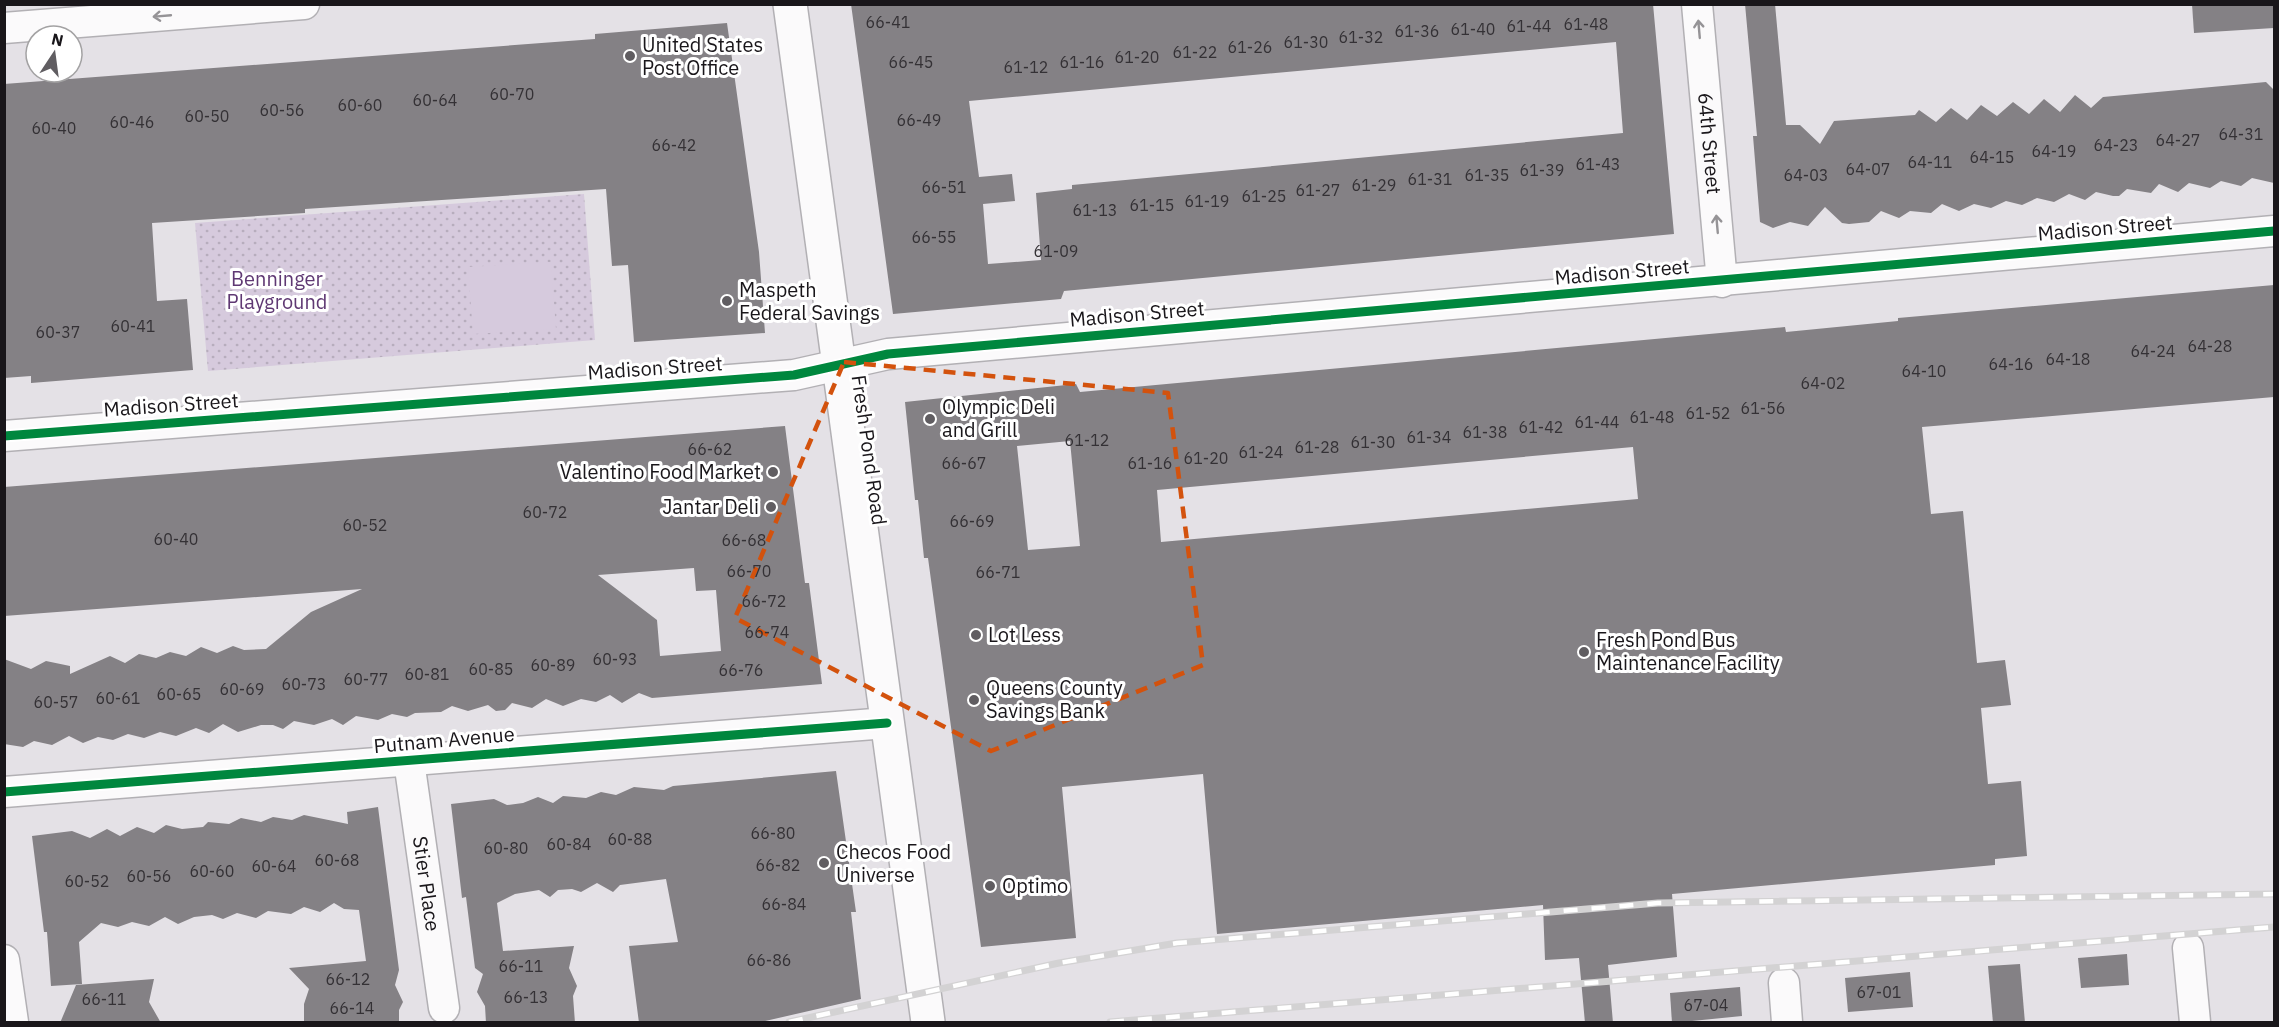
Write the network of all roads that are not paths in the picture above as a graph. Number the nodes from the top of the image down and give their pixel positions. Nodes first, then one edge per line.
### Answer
1 (304, 4) edge
2 (790, 4) edge
3 (1697, 4) edge
4 (4, 28) edge
5 (2274, 231) edge
6 (1722, 282) junction
7 (839, 365) junction
8 (4, 436) edge
9 (887, 723) junction
10 (409, 761) junction
11 (4, 792) edge
12 (2188, 948) dead end
13 (4, 960) edge
14 (1784, 983) dead end
15 (444, 1008) dead end
16 (13, 1023) edge
17 (928, 1023) edge
18 (1787, 1023) edge
19 (2195, 1023) edge

1 -> 4 street
2 - 7 main road, Fresh Pond Road
6 -> 3 street, 64th Street
5 - 6 street, Madison Street
6 - 7 street, Madison Street
7 - 8 street, Madison Street
7 - 9 main road, Fresh Pond Road
9 - 10 street, Putnam Avenue
9 - 17 main road, Fresh Pond Road
10 - 11 street, Putnam Avenue
10 - 15 street, Stier Place
12 - 19 street
13 - 16 street
14 - 18 street

